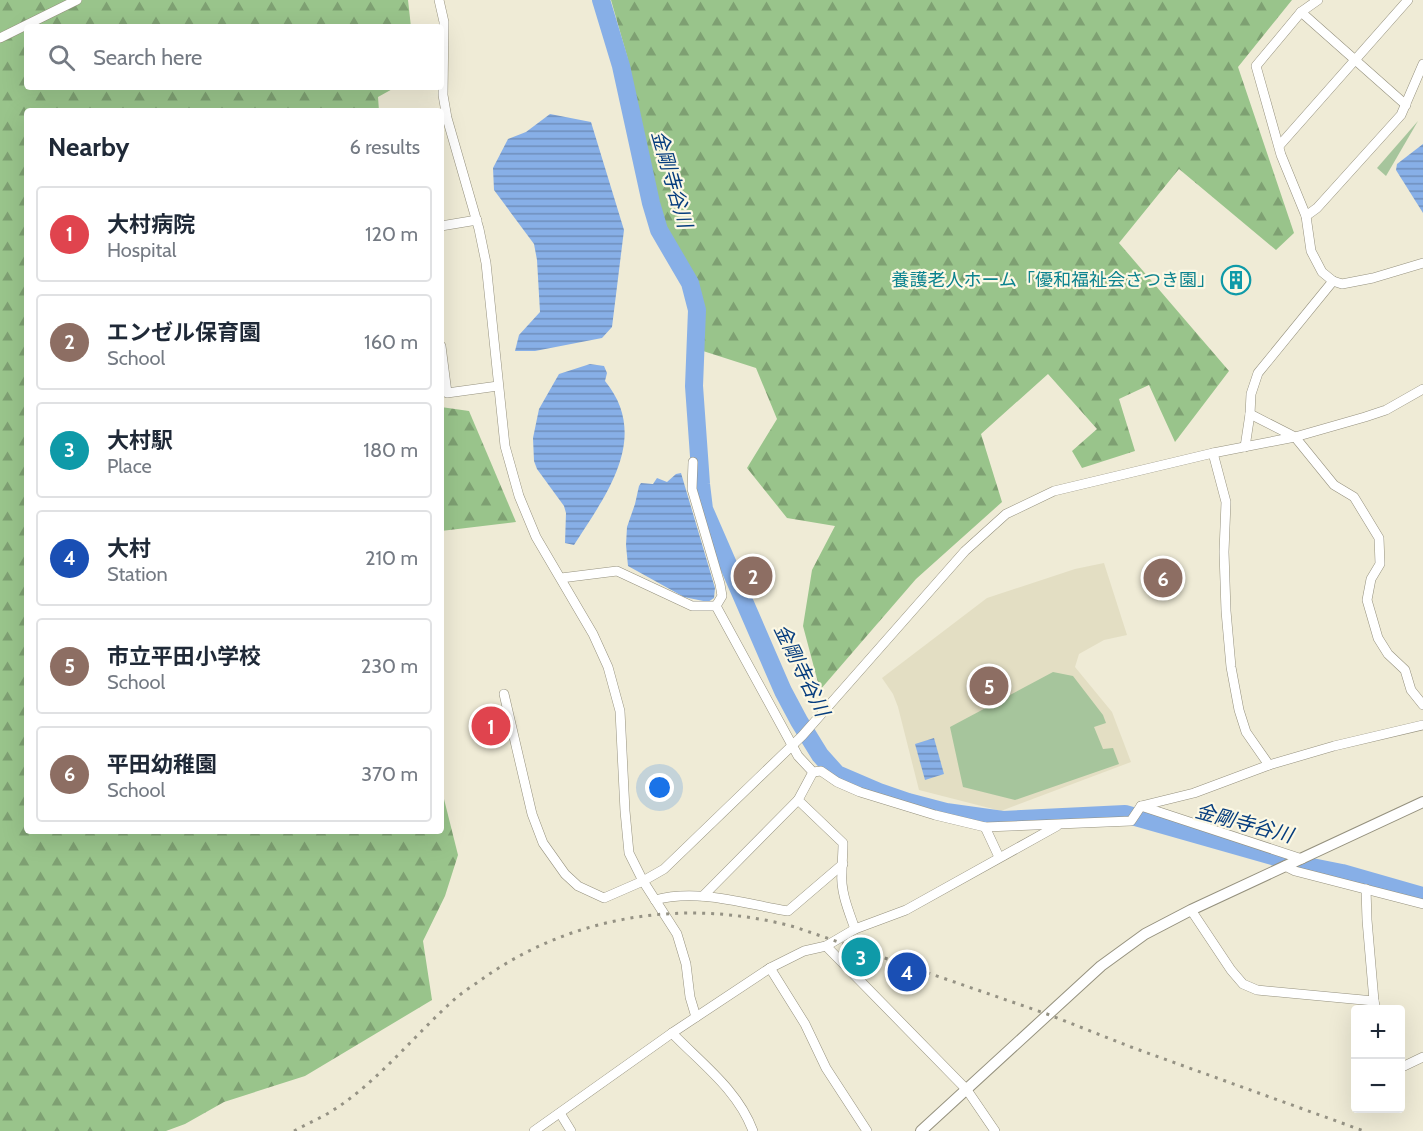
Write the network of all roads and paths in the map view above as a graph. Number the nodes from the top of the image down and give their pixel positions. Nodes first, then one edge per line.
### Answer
1 (77, 0) edge
2 (439, 0) edge
3 (1318, 0) edge
4 (1408, 0) edge
5 (1301, 12) junction
6 (28, 24) edge
7 (444, 24) edge
8 (24, 26) edge
9 (0, 38) edge
10 (1356, 60) junction
11 (1423, 64) edge
12 (443, 90) edge
13 (1406, 105) junction
14 (1279, 146) junction
15 (1306, 216) junction
16 (477, 220) junction
17 (444, 226) edge
18 (1423, 263) edge
19 (1332, 281) junction
20 (444, 370) edge
21 (498, 386) junction
22 (1423, 389) edge
23 (1250, 414) junction
24 (1295, 437) junction
25 (1245, 447) junction
26 (1213, 453) junction
27 (693, 462) dead end
28 (561, 579) junction
29 (716, 606) junction
30 (504, 694) dead end
31 (1423, 705) edge
32 (1423, 725) edge
33 (793, 744) junction
34 (1269, 765) junction
35 (813, 772) junction
36 (798, 800) junction
37 (1423, 802) edge
38 (1141, 806) junction
39 (1059, 825) junction
40 (985, 827) junction
41 (999, 857) junction
42 (1302, 859) junction
43 (843, 864) junction
44 (1285, 866) junction
45 (643, 881) junction
46 (1366, 889) junction
47 (703, 896) junction
48 (655, 900) junction
49 (1423, 904) edge
50 (1191, 909) junction
51 (855, 929) junction
52 (826, 946) junction
53 (770, 968) junction
54 (1375, 1005) edge
55 (696, 1017) junction
56 (672, 1033) junction
57 (1423, 1057) edge
58 (1405, 1066) edge
59 (967, 1090) junction
60 (560, 1113) junction
61 (534, 1131) edge
62 (571, 1131) edge
63 (753, 1131) edge
64 (867, 1131) edge
65 (921, 1131) edge
66 (995, 1131) edge

1 - 6 street
2 - 7 street
3 - 5 street
4 - 10 street
5 - 10 street
5 - 14 street
8 - 9 street
10 - 13 street
10 - 14 street
11 - 13 street
12 - 16 street
13 - 15 street
14 - 15 street
15 - 19 street
16 - 17 street
16 - 21 street
18 - 19 street
19 - 23 street
20 - 21 street
21 - 28 street
22 - 24 street
23 - 24 street
23 - 25 street
24 - 25 street
24 - 31 street
25 - 26 street
26 - 33 street
26 - 34 street
27 - 29 street
28 - 29 street
28 - 45 street
29 - 33 street
30 - 45 street
32 - 34 street
33 - 35 street
33 - 45 street
34 - 38 street
35 - 36 street
35 - 40 street
36 - 43 street
36 - 47 street
37 - 42 street
38 - 39 street
38 - 42 street
39 - 40 street
39 - 41 street
40 - 41 street
41 - 51 street
42 - 44 street
43 - 47 street
43 - 51 street
44 - 46 street
44 - 50 street
45 - 48 street
46 - 49 street
46 - 54 street
47 - 48 street
48 - 55 street
50 - 54 street
50 - 59 street
51 - 52 street
52 - 53 street
52 - 59 street
53 - 55 street
53 - 64 street
55 - 56 street
56 - 60 street
56 - 63 street
57 - 58 street
59 - 65 street
59 - 66 street
60 - 61 street
60 - 62 street

